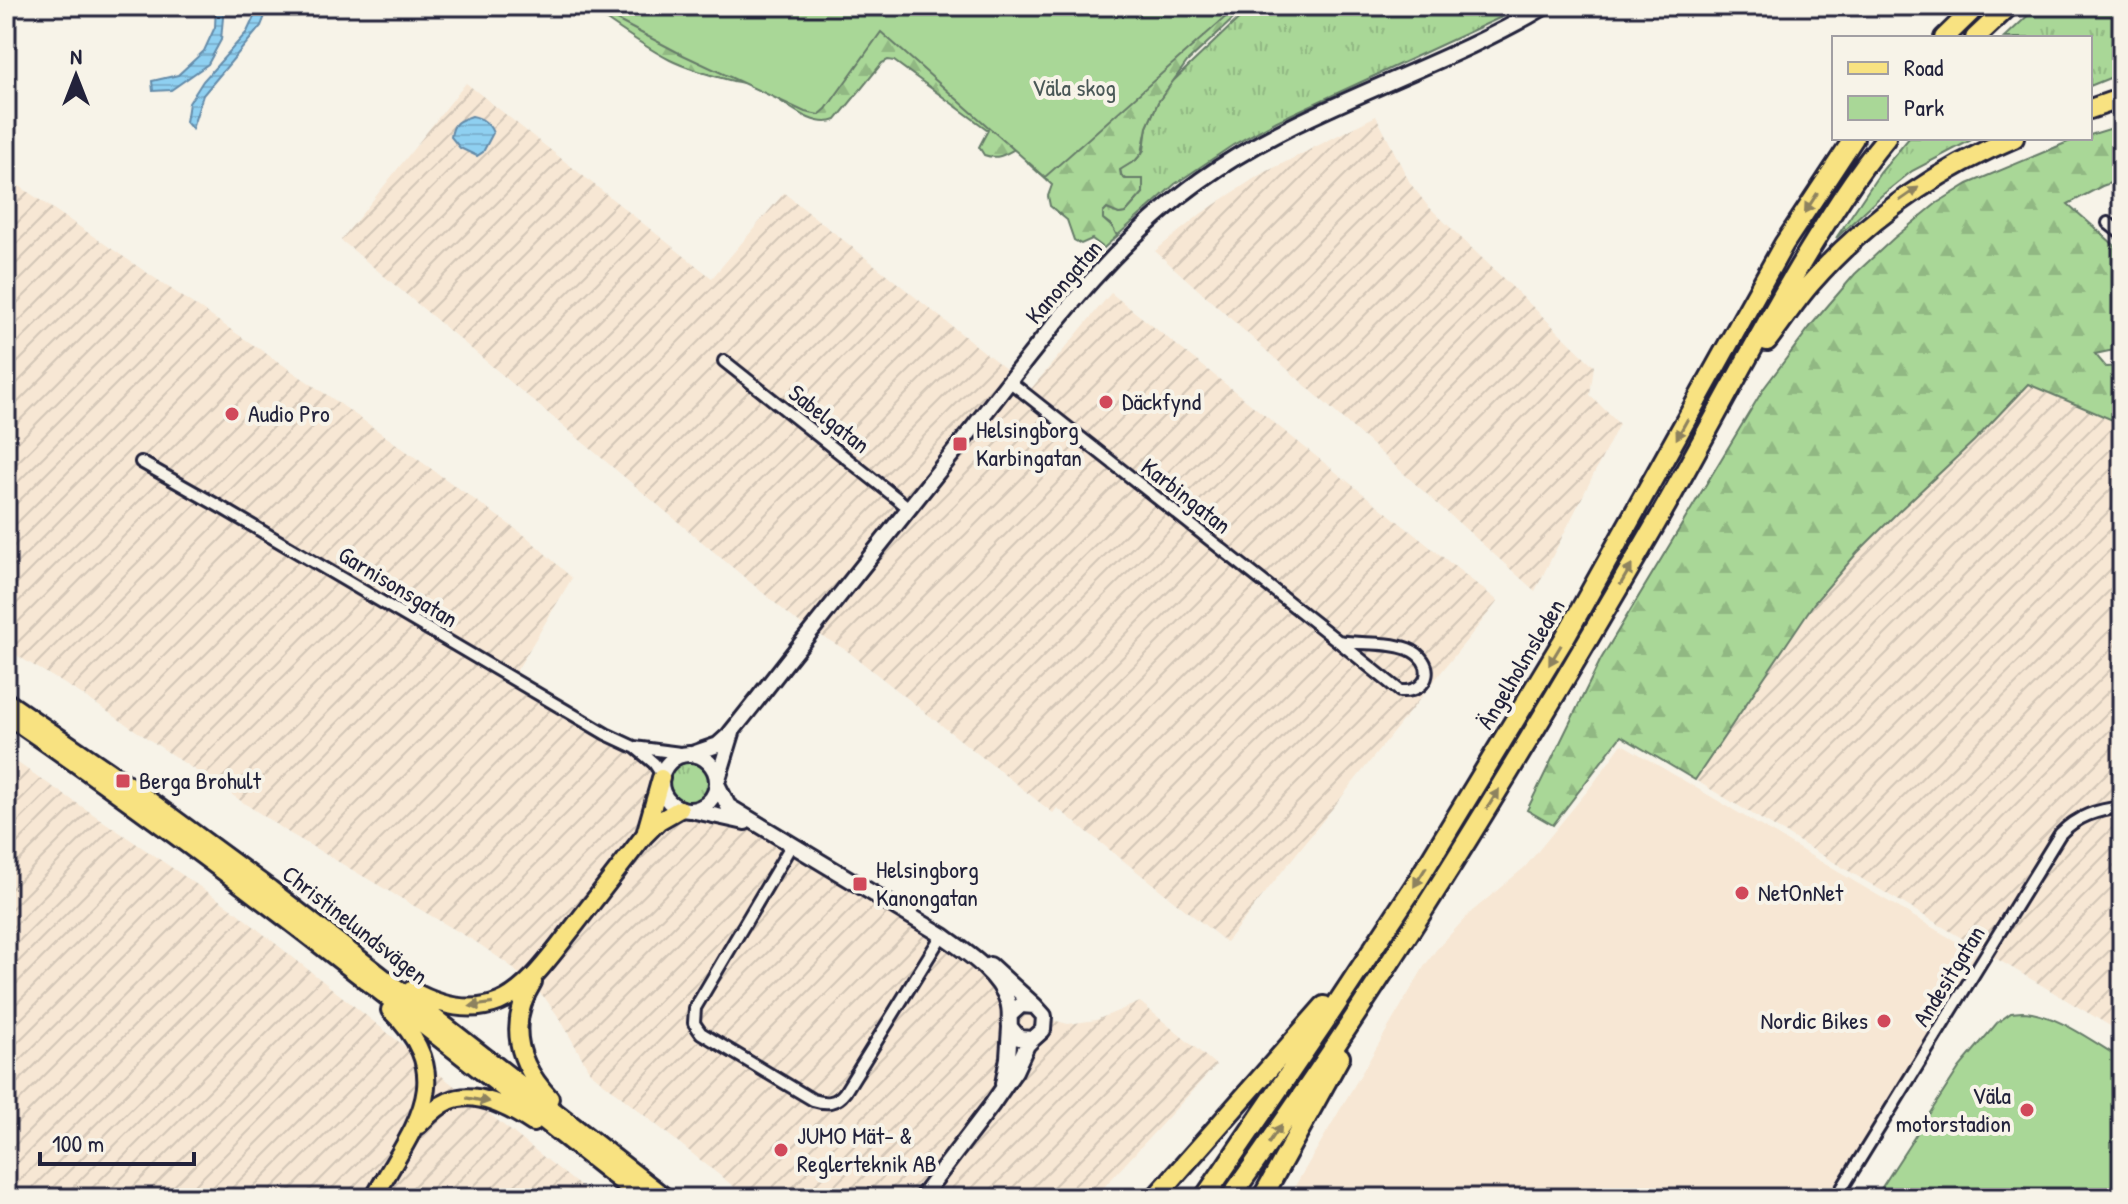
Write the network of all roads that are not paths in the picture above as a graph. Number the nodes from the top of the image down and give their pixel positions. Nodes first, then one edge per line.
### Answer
1 (1546, 6) edge
2 (1960, 6) edge
3 (1977, 6) edge
4 (2009, 6) edge
5 (1932, 36) edge
6 (1946, 36) edge
7 (1977, 36) edge
8 (2122, 98) edge
9 (2092, 108) edge
10 (1853, 140) edge
11 (1885, 140) edge
12 (2009, 140) edge
13 (2108, 223) dead end
14 (2122, 234) edge
15 (724, 361) dead end
16 (1009, 381) junction
17 (1728, 390) junction
18 (141, 462) dead end
19 (909, 508) junction
20 (1338, 641) junction
21 (6, 701) edge
22 (6, 715) edge
23 (734, 729) junction
24 (634, 747) junction
25 (690, 754) junction
26 (661, 777) junction
27 (718, 783) junction
28 (2122, 807) edge
29 (684, 810) junction
30 (768, 829) junction
31 (644, 836) junction
32 (792, 844) junction
33 (311, 921) junction
34 (1413, 926) junction
35 (942, 935) junction
36 (1370, 953) junction
37 (971, 956) junction
38 (338, 958) junction
39 (544, 964) junction
40 (1035, 1006) junction
41 (1010, 1021) junction
42 (1033, 1039) junction
43 (1002, 1088) junction
44 (412, 1132) junction
45 (607, 1151) junction
46 (637, 1194) edge
47 (374, 1198) edge
48 (666, 1198) edge
49 (921, 1198) edge
50 (1155, 1198) edge
51 (1204, 1198) edge
52 (1230, 1198) edge
53 (1262, 1198) edge
54 (1836, 1198) edge

1 - 16 street, Kanongatan
2 - 5 highway
3 - 6 highway
4 - 7 highway
8 - 9 highway
10 -> 36 highway, Ängelholmsleden
11 - 17 highway
17 -> 12 highway
13 - 14 street
15 - 19 street, Sabelgatan
16 - 19 street, Kanongatan
16 - 20 street, Karbingatan
34 -> 17 highway, Ängelholmsleden
18 - 24 street, Garnisonsgatan
19 - 23 street, Kanongatan
20 - 20 street, Karbingatan
21 - 33 main road, Christinelundsvägen
22 - 38 main road, Christinelundsvägen
23 - 25 street, Kanongatan
23 - 27 street, Kanongatan
24 - 25 street, Garnisonsgatan
24 - 26 street, Garnisonsgatan
25 - 26 street
25 - 27 street
26 - 29 street
26 - 31 main road
27 - 29 street
27 - 30 street
28 - 54 street, Andesitgatan
29 - 30 street
29 - 31 main road
30 - 32 street
31 - 39 main road
32 - 35 street
32 - 35 street
39 -> 33 main road
33 - 45 main road, Christinelundsvägen
52 -> 34 highway, Ängelholmsleden
34 - 53 highway
35 - 37 street
36 - 50 highway
36 - 51 highway, Ängelholmsleden
37 - 40 street
37 - 41 street
38 - 44 main road
38 - 46 main road, Christinelundsvägen
39 - 45 main road
40 - 41 street
40 - 42 street
41 - 42 street
41 - 43 street
42 - 43 street
43 - 49 street
44 -> 46 main road
44 - 47 main road
45 - 48 main road, Christinelundsvägen

